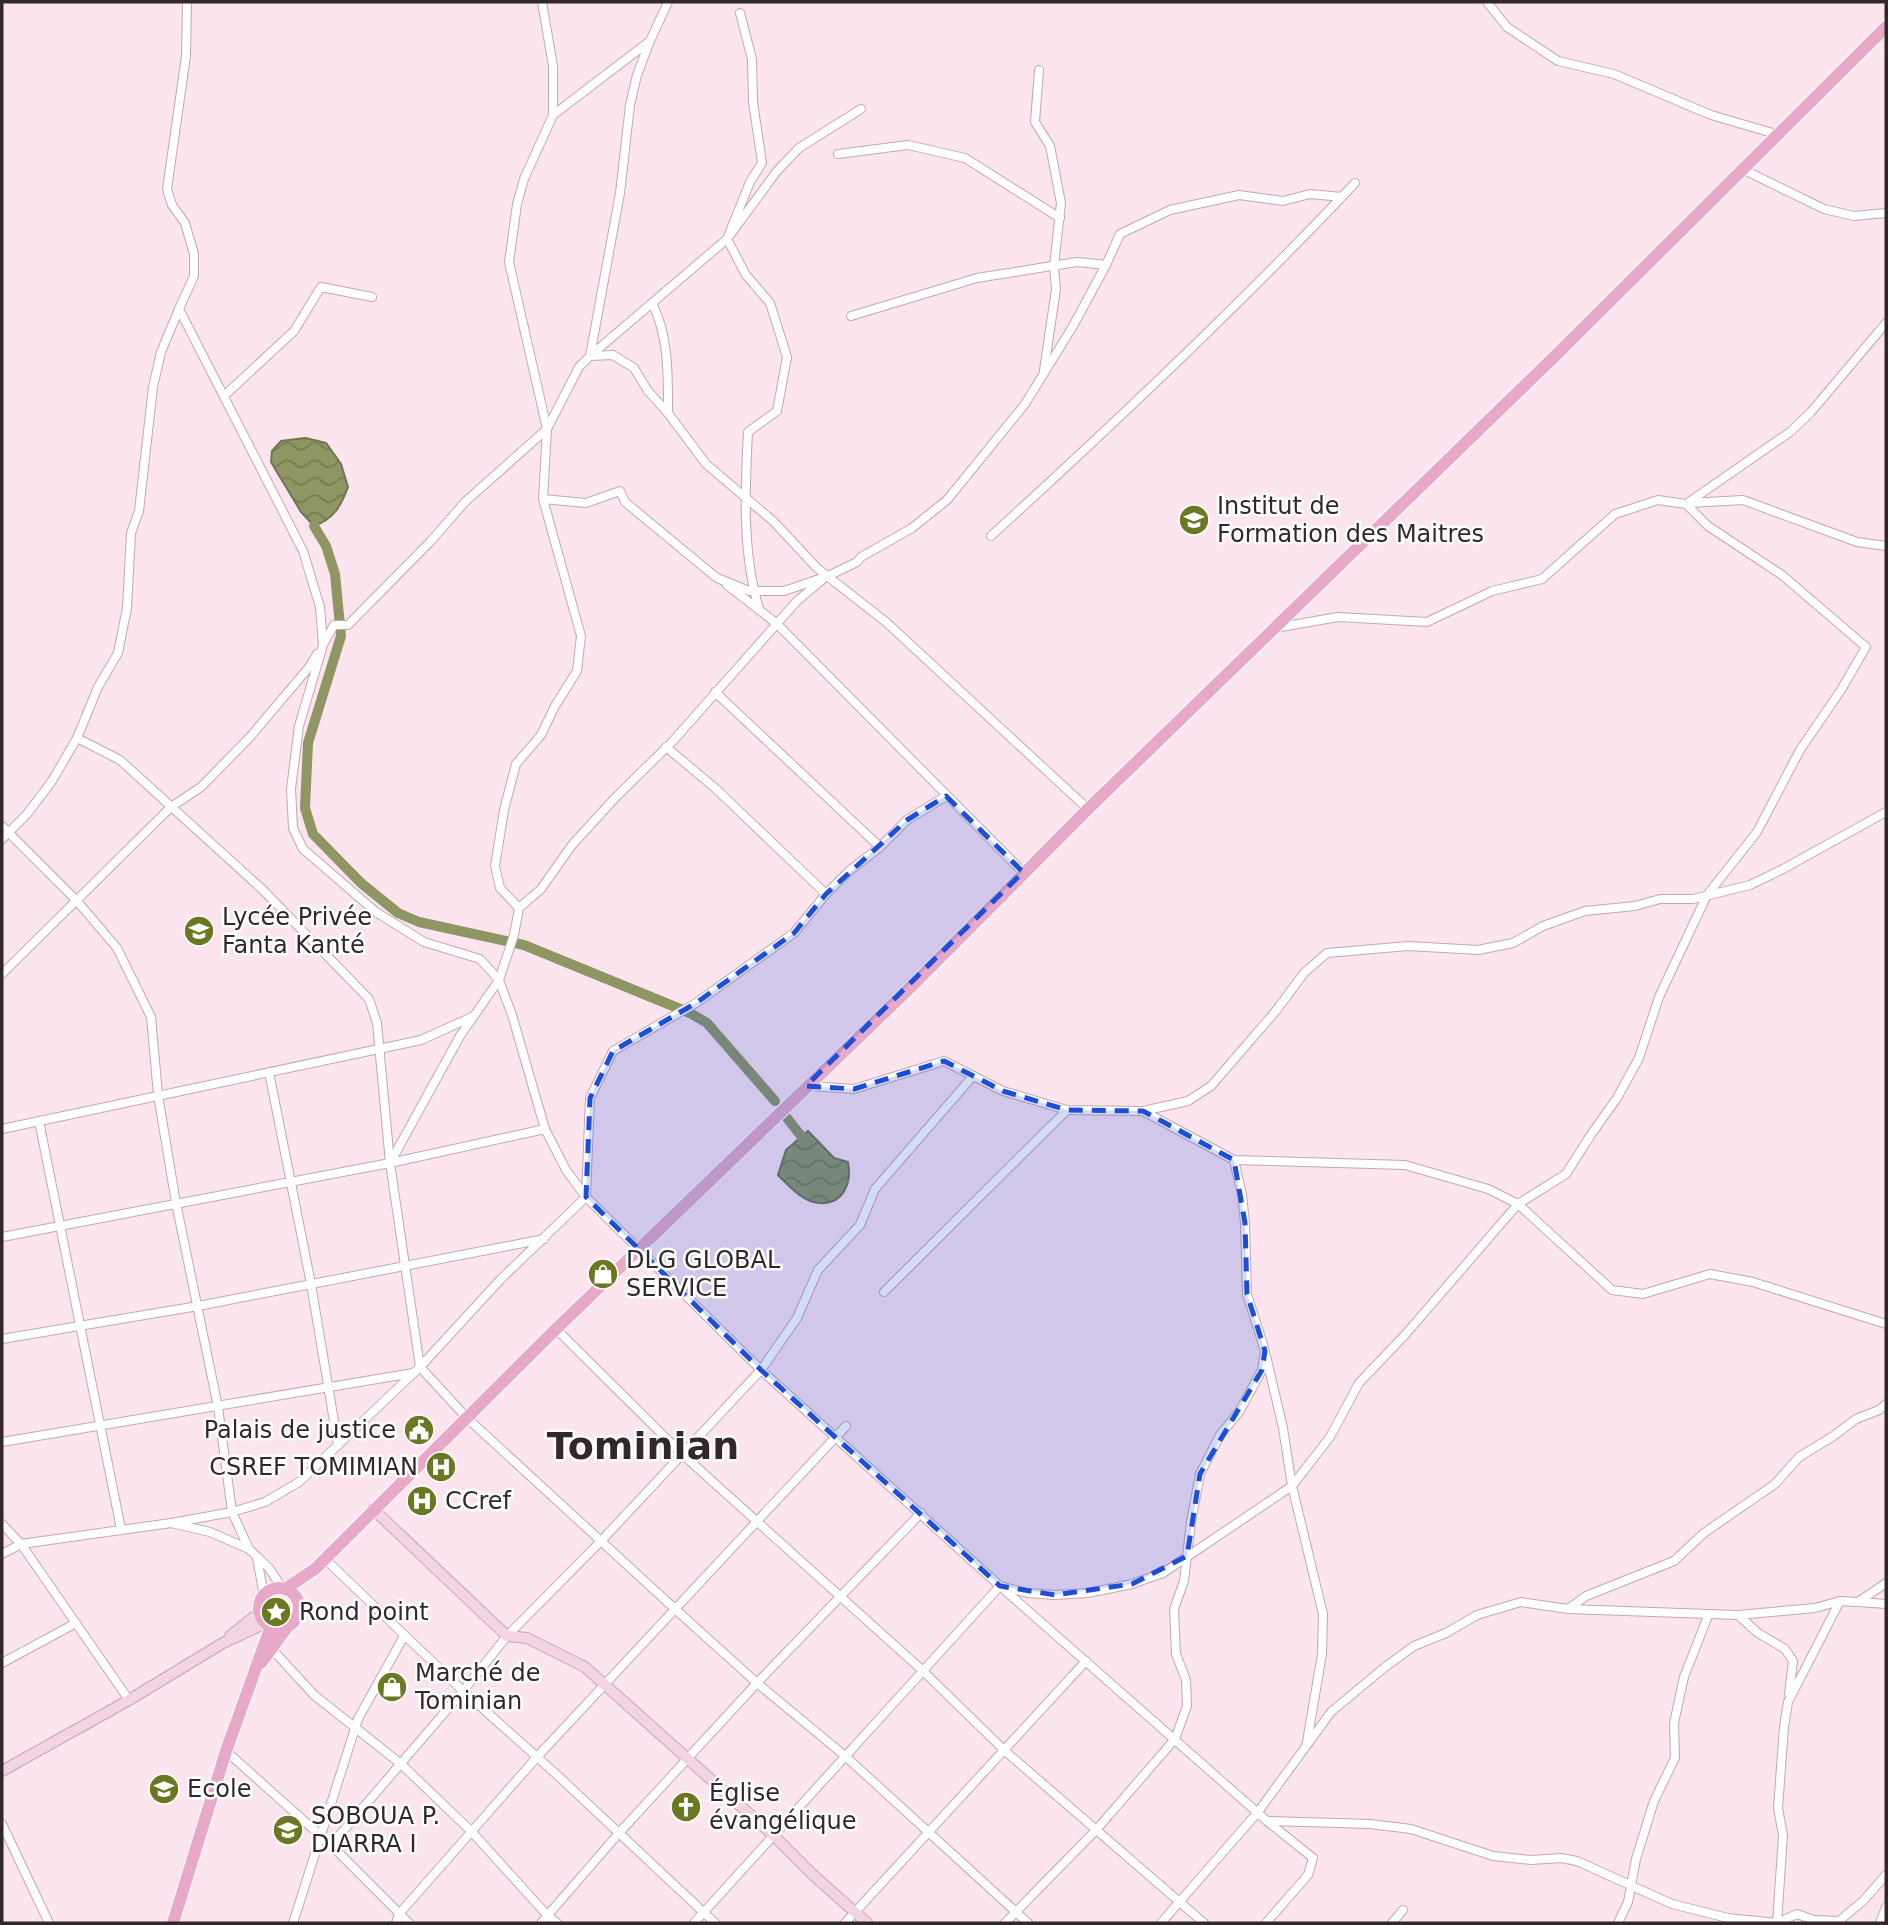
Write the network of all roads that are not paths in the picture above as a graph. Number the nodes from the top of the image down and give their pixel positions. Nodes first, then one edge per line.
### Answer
1 (187, 2) edge
2 (542, 2) edge
3 (668, 2) edge
4 (1487, 2) edge
5 (740, 13) dead end
6 (1886, 27) edge
7 (650, 41) junction
8 (1039, 70) dead end
9 (862, 109) dead end
10 (552, 115) junction
11 (1779, 135) junction
12 (838, 154) dead end
13 (1742, 169) junction
14 (1355, 183) dead end
15 (1342, 197) junction
16 (1886, 213) edge
17 (1060, 218) junction
18 (727, 239) junction
19 (1107, 265) junction
20 (1055, 266) junction
21 (372, 297) dead end
22 (652, 303) junction
23 (179, 309) junction
24 (851, 316) dead end
25 (1886, 323) edge
26 (590, 356) junction
27 (1044, 373) junction
28 (224, 396) junction
29 (668, 413) junction
30 (547, 429) junction
31 (745, 496) junction
32 (543, 499) junction
33 (1686, 503) junction
34 (991, 536) dead end
35 (1886, 546) edge
36 (828, 576) junction
37 (717, 578) junction
38 (754, 591) junction
39 (759, 608) junction
40 (776, 623) junction
41 (1274, 628) junction
42 (323, 645) junction
43 (715, 692) junction
44 (77, 738) junction
45 (666, 747) junction
46 (947, 796) junction
47 (171, 807) junction
48 (1088, 809) junction
49 (1886, 809) edge
50 (4, 833) edge
51 (880, 847) junction
52 (1023, 872) junction
53 (826, 894) junction
54 (1707, 895) junction
55 (77, 901) junction
56 (519, 908) junction
57 (2, 974) edge
58 (499, 980) junction
59 (474, 1015) junction
60 (379, 1049) junction
61 (269, 1072) junction
62 (973, 1076) junction
63 (806, 1086) junction
64 (158, 1095) junction
65 (1067, 1110) junction
66 (1143, 1111) junction
67 (39, 1121) junction
68 (2, 1129) edge
69 (545, 1129) junction
70 (1234, 1160) junction
71 (390, 1163) junction
72 (290, 1180) junction
73 (586, 1197) junction
74 (176, 1203) junction
75 (1518, 1204) junction
76 (60, 1225) junction
77 (2, 1237) edge
78 (544, 1239) junction
79 (638, 1249) junction
80 (406, 1265) junction
81 (311, 1284) junction
82 (884, 1292) dead end
83 (198, 1306) junction
84 (1886, 1324) edge
85 (80, 1326) junction
86 (556, 1329) junction
87 (2, 1339) edge
88 (1265, 1351) junction
89 (417, 1370) junction
90 (761, 1370) junction
91 (329, 1386) junction
92 (1886, 1405) edge
93 (218, 1407) junction
94 (467, 1418) junction
95 (100, 1426) junction
96 (846, 1426) dead end
97 (836, 1437) junction
98 (2, 1442) edge
99 (338, 1445) junction
100 (682, 1454) junction
101 (1292, 1486) junction
102 (373, 1509) junction
103 (232, 1512) junction
104 (921, 1513) junction
105 (757, 1520) junction
106 (171, 1522) junction
107 (2, 1524) edge
108 (121, 1530) junction
109 (602, 1540) junction
110 (21, 1544) junction
111 (249, 1549) junction
112 (2, 1555) edge
113 (1187, 1556) junction
114 (257, 1558) junction
115 (325, 1559) junction
116 (315, 1569) junction
117 (1886, 1583) edge
118 (1000, 1586) junction
119 (284, 1589) junction
120 (264, 1596) junction
121 (841, 1597) junction
122 (1840, 1601) junction
123 (1858, 1602) junction
124 (1886, 1604) edge
125 (299, 1608) junction
126 (675, 1609) junction
127 (1568, 1609) junction
128 (1738, 1615) junction
129 (1708, 1616) junction
130 (266, 1620) junction
131 (76, 1623) junction
132 (288, 1626) junction
133 (404, 1636) junction
134 (507, 1636) junction
135 (271, 1648) junction
136 (1086, 1661) junction
137 (2, 1663) edge
138 (257, 1669) junction
139 (922, 1670) junction
140 (757, 1683) junction
141 (603, 1684) junction
142 (463, 1691) junction
143 (129, 1700) junction
144 (1788, 1702) junction
145 (356, 1727) junction
146 (1175, 1739) junction
147 (1307, 1745) junction
148 (226, 1751) junction
149 (1005, 1751) junction
150 (844, 1755) junction
151 (537, 1757) junction
152 (688, 1758) junction
153 (401, 1764) junction
154 (2, 1771) edge
155 (1258, 1812) junction
156 (1267, 1821) junction
157 (2, 1825) edge
158 (1097, 1829) junction
159 (471, 1831) junction
160 (928, 1831) junction
161 (619, 1833) junction
162 (320, 1835) junction
163 (773, 1835) junction
164 (331, 1845) junction
165 (1886, 1875) edge
166 (1631, 1887) junction
167 (1179, 1901) junction
168 (1886, 1907) edge
169 (1403, 1910) dead end
170 (1016, 1912) junction
171 (703, 1913) junction
172 (856, 1913) junction
173 (399, 1914) junction
174 (545, 1920) edge
175 (49, 1923) edge
176 (173, 1923) edge
177 (293, 1923) edge
178 (396, 1923) edge
179 (409, 1923) edge
180 (557, 1923) edge
181 (694, 1923) edge
182 (715, 1923) edge
183 (845, 1923) edge
184 (867, 1923) edge
185 (1005, 1923) edge
186 (1028, 1923) edge
187 (1161, 1923) edge
188 (1204, 1923) edge
189 (1266, 1923) edge
190 (1392, 1923) edge
191 (1618, 1923) edge
192 (1777, 1923) edge
193 (1880, 1923) edge

1 - 23 street
2 - 10 street
3 - 7 street
4 - 11 street
5 - 18 street
6 - 11 main road
7 - 10 street
7 - 26 street
8 - 17 street
9 - 18 street
10 - 30 street
11 - 13 main road
12 - 17 street
13 - 16 street
13 - 41 main road
14 - 15 street
15 - 19 street
15 - 34 street
17 - 20 street
18 - 22 street
18 - 31 street
19 - 20 street
19 - 27 street
20 - 24 street
20 - 27 street
21 - 28 street
22 - 26 street
22 - 29 street
23 - 28 street
23 - 44 street
25 - 33 street
26 - 29 street
26 - 30 street
27 - 36 street
28 - 42 street
29 - 31 street
30 - 32 street
30 - 42 street
31 - 36 street
31 - 38 street
32 - 37 street
32 - 56 street
33 - 35 street
33 - 41 street
33 - 54 street
36 - 38 street
36 - 40 street
36 - 48 street
37 - 38 street
37 - 39 street
38 - 39 street
39 - 40 street
40 - 43 street
40 - 46 street
41 - 48 main road
42 - 47 street
42 - 58 street
43 - 45 street
43 - 51 street
44 - 47 street
44 - 50 street
45 - 53 street
45 - 56 street
46 - 51 street
46 - 52 street
47 - 55 street
47 - 60 street
48 - 52 main road
49 - 54 street
50 - 55 street
51 - 53 street
52 - 63 main road
53 - 73 street
54 - 66 street
54 - 75 street
55 - 57 street
55 - 64 street
56 - 58 street
58 - 59 street
58 - 69 street
59 - 60 street
59 - 71 street
60 - 61 street
60 - 71 street
61 - 64 street
61 - 72 street
62 - 63 street
62 - 65 street
62 - 90 street
63 - 79 main road
64 - 67 street
64 - 74 street
65 - 66 street
65 - 82 street
66 - 70 street
67 - 68 street
67 - 76 street
69 - 71 street
69 - 73 street
70 - 75 street
70 - 88 street
71 - 72 street
71 - 80 street
72 - 74 street
72 - 81 street
73 - 78 street
73 - 79 street
74 - 76 street
74 - 83 street
75 - 84 street
75 - 101 street
76 - 77 street
76 - 85 street
78 - 80 street
78 - 89 street
79 - 86 main road
79 - 90 street
80 - 81 street
80 - 89 street
81 - 83 street
81 - 91 street
83 - 85 street
83 - 93 street
85 - 87 street
85 - 95 street
86 - 94 main road
86 - 100 street
88 - 101 street
88 - 113 street
89 - 91 street
89 - 94 street
89 - 99 street
90 - 97 street
90 - 100 street
91 - 93 street
91 - 99 street
92 - 127 street
93 - 95 street
93 - 103 street
94 - 102 main road
94 - 109 street
95 - 98 street
95 - 108 street
96 - 97 street
97 - 104 street
97 - 105 street
99 - 103 street
100 - 105 street
100 - 109 street
101 - 113 street
101 - 147 street
102 - 115 main road
102 - 134 street
103 - 106 street
103 - 111 street
104 - 118 street
104 - 121 street
105 - 121 street
105 - 126 street
106 - 108 street
106 - 111 street
107 - 110 street
108 - 110 street
109 - 126 street
109 - 134 street
110 - 112 street
110 - 131 street
111 - 114 street
113 - 118 street
113 - 146 street
114 - 119 street
114 - 120 street
115 - 116 main road
115 - 133 street
116 - 119 main road
116 - 125 main road
117 - 123 street
118 - 136 street
118 - 139 street
119 - 120 main road
119 - 125 main road
120 - 130 main road
121 - 139 street
121 - 140 street
122 - 123 street
122 - 128 street
122 - 144 street
123 - 124 street
125 - 132 main road
126 - 140 street
126 - 141 street
127 - 129 street
127 - 147 street
128 - 129 street
128 - 144 street
129 - 166 street
130 - 132 main road
130 - 138 main road
130 - 143 street
131 - 137 street
131 - 143 street
132 - 135 main road
133 - 142 street
133 - 145 street
134 - 141 street
134 - 142 street
135 - 138 main road
135 - 145 street
136 - 146 street
136 - 149 street
138 - 148 main road
139 - 149 street
139 - 150 street
140 - 150 street
140 - 152 street
141 - 151 street
141 - 152 street
142 - 151 street
142 - 153 street
143 - 154 street
144 - 192 street
145 - 153 street
145 - 162 street
146 - 155 street
146 - 158 street
147 - 155 street
148 - 162 street
148 - 176 main road
149 - 158 street
149 - 160 street
150 - 160 street
150 - 163 street
151 - 159 street
151 - 161 street
152 - 161 street
152 - 163 street
153 - 159 street
153 - 164 street
155 - 156 street
155 - 167 street
156 - 166 street
156 - 189 street
157 - 175 street
158 - 167 street
158 - 170 street
159 - 173 street
159 - 174 street
160 - 170 street
160 - 172 street
161 - 171 street
161 - 174 street
162 - 164 street
162 - 177 street
163 - 171 street
163 - 172 street
164 - 173 street
165 - 192 street
166 - 191 street
166 - 192 street
167 - 187 street
167 - 188 street
168 - 193 street
169 - 190 street
170 - 185 street
170 - 186 street
171 - 181 street
171 - 182 street
172 - 183 street
172 - 184 street
173 - 178 street
173 - 179 street
174 - 180 street

